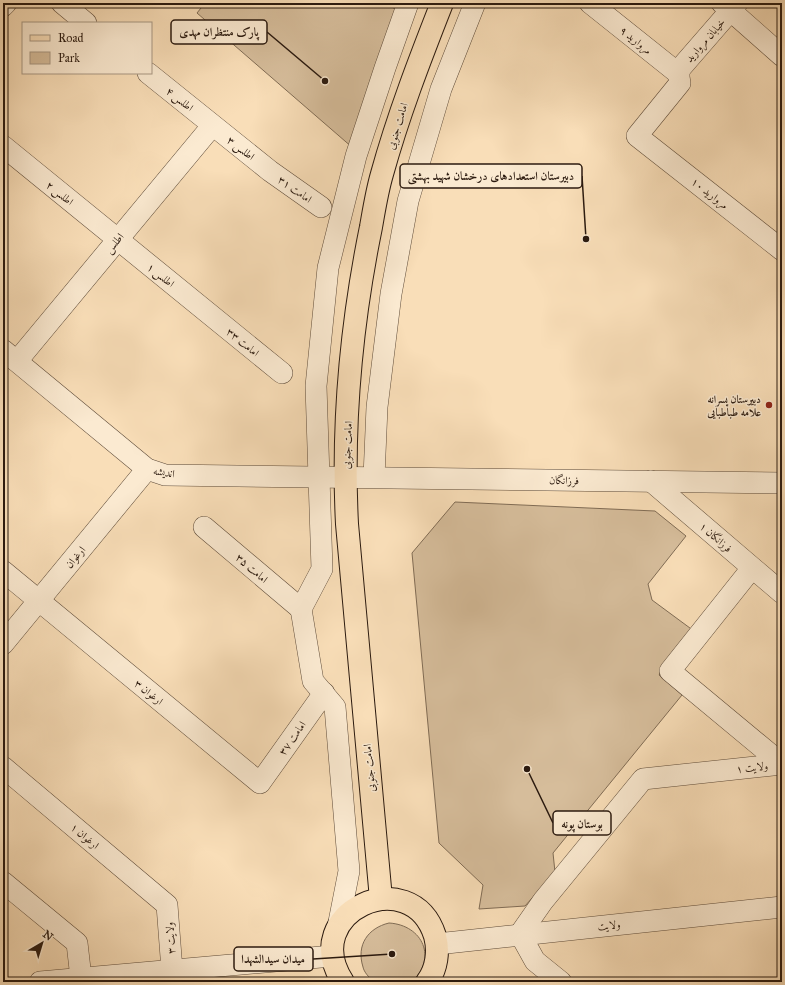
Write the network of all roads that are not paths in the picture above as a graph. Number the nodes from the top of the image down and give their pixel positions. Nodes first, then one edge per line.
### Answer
1 (6, 3) edge
2 (62, 3) edge
3 (408, 3) edge
4 (442, 3) edge
5 (475, 3) edge
6 (592, 4) edge
7 (3, 6) edge
8 (730, 6) edge
9 (85, 22) edge
10 (782, 56) edge
11 (149, 74) edge
12 (679, 74) junction
13 (212, 126) junction
14 (638, 136) joint
15 (3, 146) edge
16 (270, 171) joint
17 (321, 207) dead end
18 (118, 240) junction
19 (782, 250) edge
20 (204, 310) joint
21 (10, 355) edge
22 (282, 373) dead end
23 (147, 469) junction
24 (318, 477) junction
25 (345, 477) junction
26 (374, 477) junction
27 (651, 481) junction
28 (782, 484) edge
29 (204, 527) dead end
30 (752, 568) junction
31 (3, 571) edge
32 (782, 593) edge
33 (38, 601) junction
34 (301, 609) junction
35 (3, 644) edge
36 (324, 693) junction
37 (782, 764) edge
38 (3, 767) edge
39 (260, 783) joint
40 (3, 882) edge
41 (381, 899) junction
42 (167, 905) joint
43 (782, 907) edge
44 (338, 927) junction
45 (520, 934) junction
46 (437, 944) junction
47 (332, 956) junction
48 (172, 970) junction
49 (152, 977) edge
50 (81, 978) junction
51 (40, 982) edge
52 (343, 982) edge
53 (427, 982) edge
54 (561, 982) edge

1 - 7 street
2 - 9 street
3 - 24 street
4 - 25 main road, امامت جنوبی
5 - 26 street
6 - 12 street, مروارید ۹
8 - 10 street
8 - 12 street, خیابان مروارید
11 - 13 street, اطلس ۴
12 - 14 street, خیابان مروارید
13 - 16 street, اطلس ۳
13 - 18 street, اطلس
14 - 19 street, مروارید ۱۰
15 - 18 street, اطلس ۲
16 - 17 street, امامت ۳۱
18 - 20 street, اطلس ۱
18 - 21 street, اطلس
20 - 22 street, امامت ۳۳
21 - 23 street, اندیشه
23 - 24 street, اندیشه
23 - 33 street, ارغوان
24 - 25 street, اندیشه
24 - 34 street
25 - 26 street, فرزانگان
25 - 41 main road, امامت جنوبی
26 - 27 street, فرزانگان
27 - 28 street, فرزانگان
27 - 30 street, فرزانگان ۱
29 - 34 street, امامت ۳۵
30 - 32 street, فرزانگان ۱
30 - 37 street, ولایت ۱
31 - 33 street, ارغوان ۳
33 - 35 street, ارغوان
33 - 39 street, ارغوان ۳
34 - 36 street
36 - 39 street, امامت ۳۷
36 - 44 street
37 - 45 street, ولایت ۱
38 - 42 street, ارغوان ۱
40 - 50 street
41 - 44 main road
41 - 46 main road
42 - 48 street, ولایت ۳
43 - 45 street, ولایت
44 - 47 main road
45 - 46 street, ولایت
45 - 54 street
46 - 53 main road
47 - 48 street
47 - 52 main road
48 - 49 street
49 - 50 street
50 - 51 street

